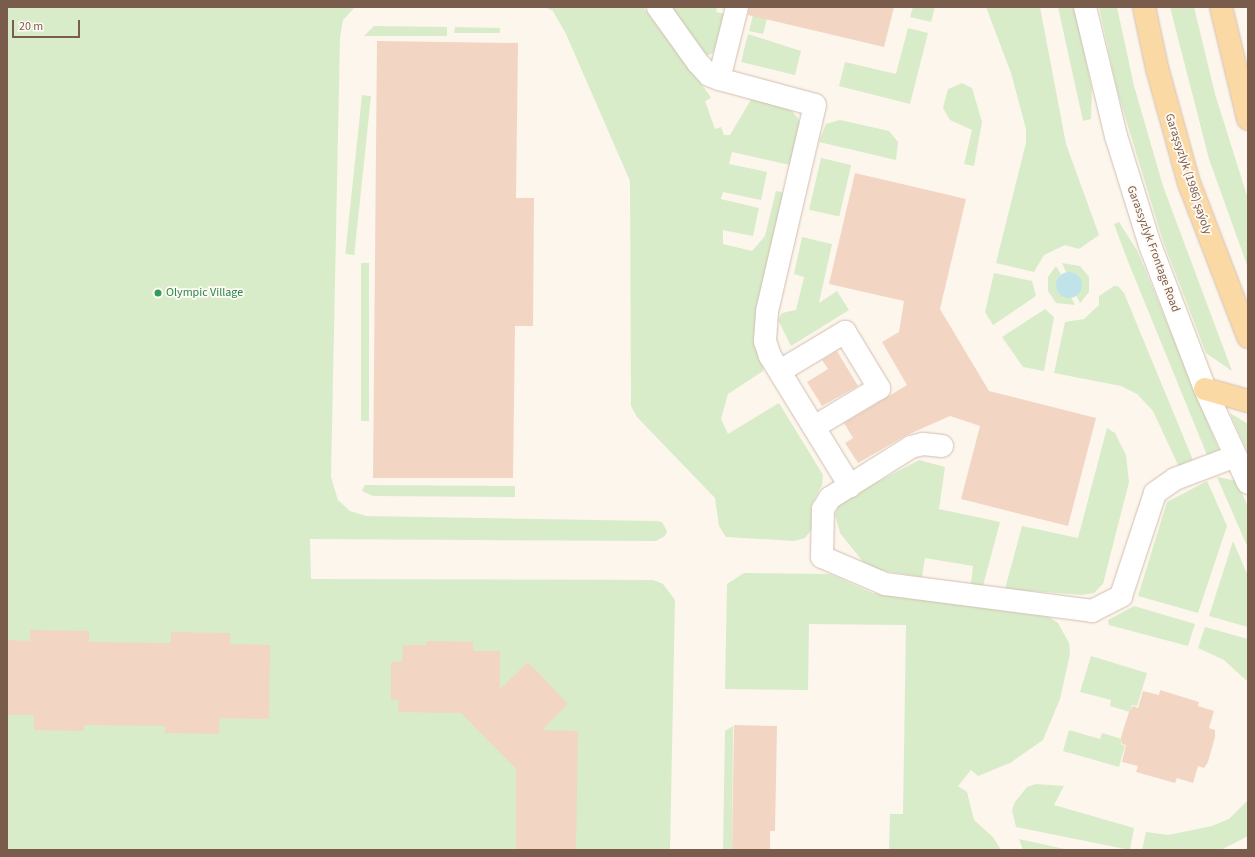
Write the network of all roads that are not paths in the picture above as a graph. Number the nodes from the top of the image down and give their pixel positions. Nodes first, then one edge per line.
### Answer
1 (658, 7) edge
2 (737, 7) edge
3 (1085, 7) edge
4 (1144, 7) edge
5 (1221, 7) edge
6 (719, 79) junction
7 (1248, 118) edge
8 (1248, 337) edge
9 (780, 371) junction
10 (1205, 389) junction
11 (1248, 400) edge
12 (814, 427) junction
13 (942, 446) dead end
14 (1236, 456) junction
15 (1248, 483) edge
16 (850, 486) junction

1 - 6 street
2 - 6 street
3 - 10 street, Garassyzlyk Frontage Road
4 - 8 main road, Garaşsyzlyk (1986) şaýoly
5 - 7 main road
6 - 9 street
9 - 12 street
9 - 12 street
10 - 11 main road
10 - 14 street, Garassyzlyk Frontage Road
12 - 16 street
13 - 16 street
14 - 15 street, Garassyzlyk Frontage Road
14 - 16 street

